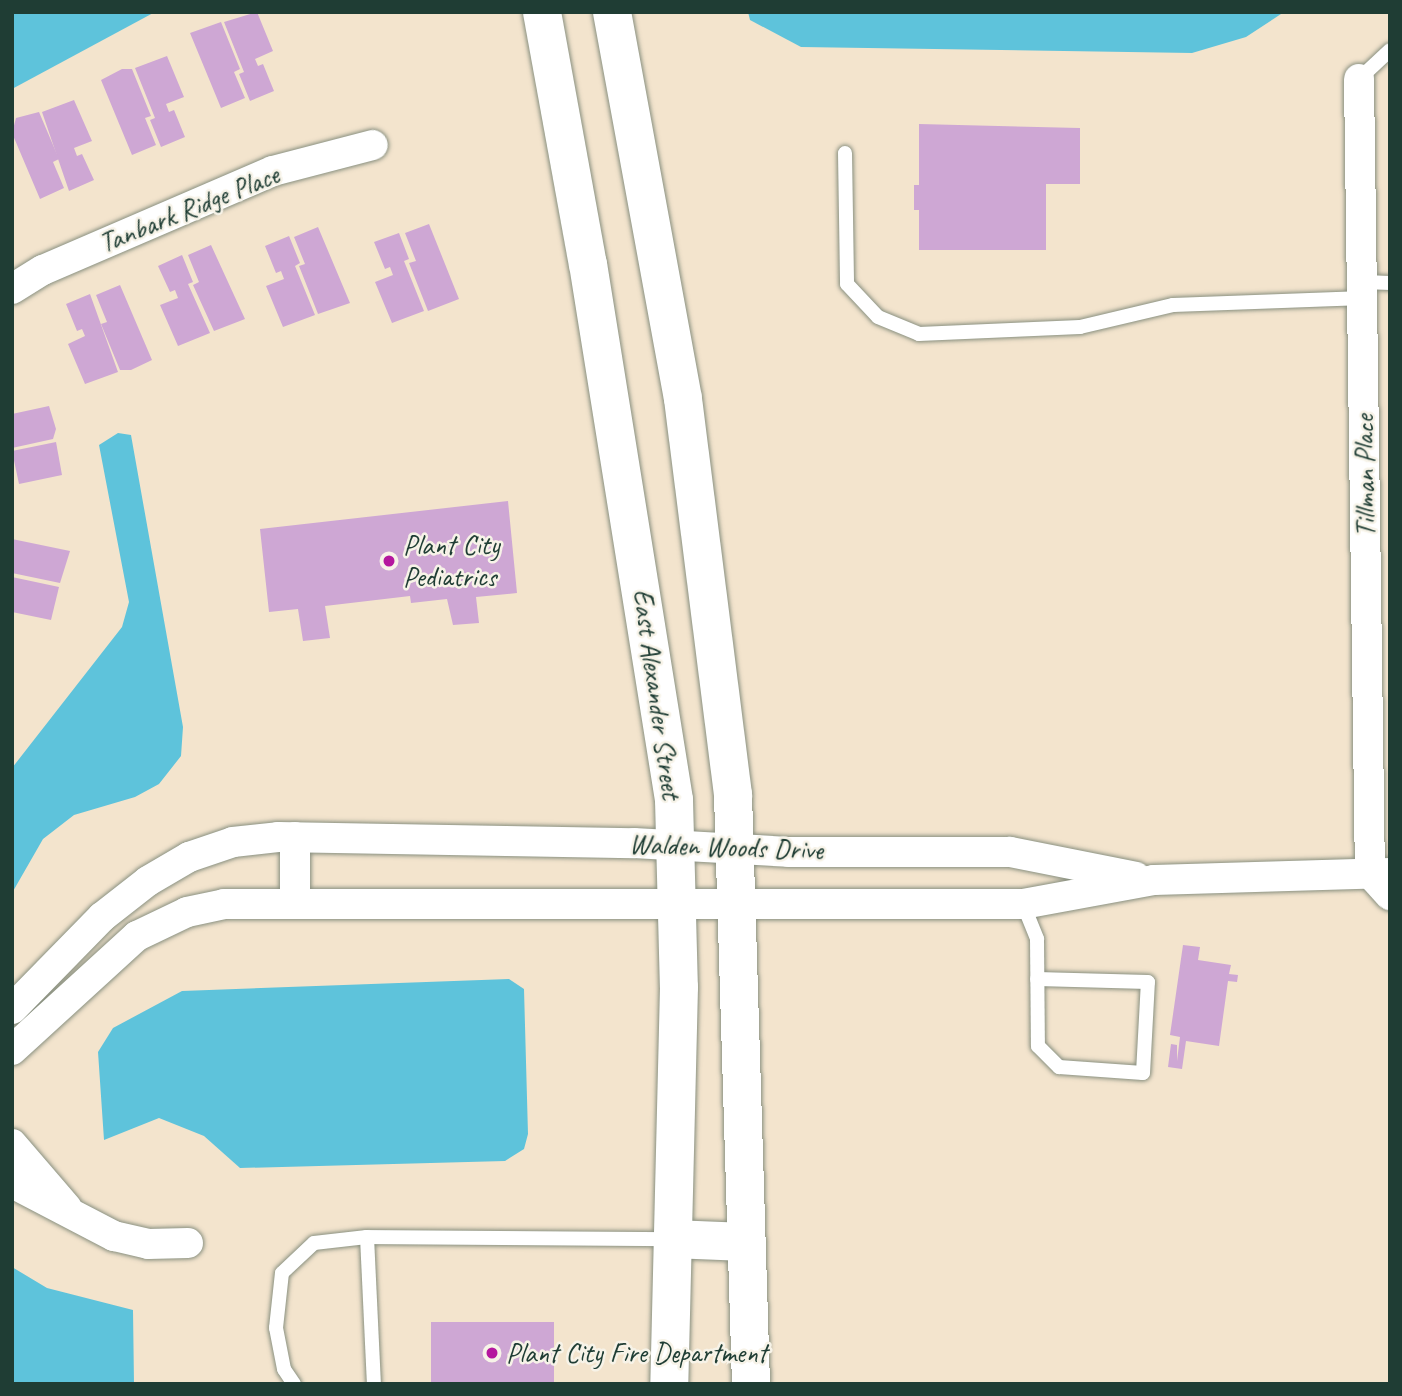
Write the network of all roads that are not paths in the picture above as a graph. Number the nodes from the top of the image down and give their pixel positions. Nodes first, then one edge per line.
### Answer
1 (542, 12) edge
2 (612, 12) edge
3 (1390, 50) edge
4 (1359, 79) joint
5 (373, 145) dead end
6 (845, 153) dead end
7 (1372, 287) edge
8 (12, 289) edge
9 (295, 837) junction
10 (675, 846) junction
11 (735, 849) junction
12 (1380, 873) edge
13 (1154, 880) junction
14 (1390, 895) edge
15 (295, 904) junction
16 (1023, 905) junction
17 (678, 907) junction
18 (738, 907) junction
19 (1037, 979) junction
20 (12, 1009) edge
21 (12, 1050) edge
22 (12, 1144) edge
23 (12, 1183) edge
24 (79, 1221) junction
25 (367, 1237) junction
26 (673, 1239) junction
27 (745, 1242) junction
28 (188, 1243) dead end
29 (294, 1384) edge
30 (374, 1384) edge
31 (669, 1384) edge
32 (751, 1384) edge

1 - 10 main road, East Alexander Street
2 - 11 main road
3 - 4 lane
4 - 7 street, Tillman Place
5 - 8 street, Tanbark Ridge Place
6 - 7 lane
7 - 12 street, Tillman Place
9 - 10 street, Walden Woods Drive
9 - 15 street
9 - 20 street, Walden Woods Drive
10 - 11 street, Walden Woods Drive
10 - 17 main road, East Alexander Street
11 - 13 street, Walden Woods Drive
11 - 18 main road
12 - 13 street, Walden Woods Drive
12 - 14 street
13 - 16 street, Walden Woods Drive
15 - 17 street, Walden Woods Drive
15 - 21 street, Walden Woods Drive
16 - 18 street, Walden Woods Drive
16 - 19 lane
17 - 18 street, Walden Woods Drive
17 - 26 main road, East Alexander Street
18 - 27 main road
19 - 19 lane
22 - 24 street
23 - 24 street
24 - 28 street
25 - 26 lane
25 - 29 lane
25 - 30 lane
26 - 27 main road
26 - 31 main road, East Alexander Street
27 - 32 main road

